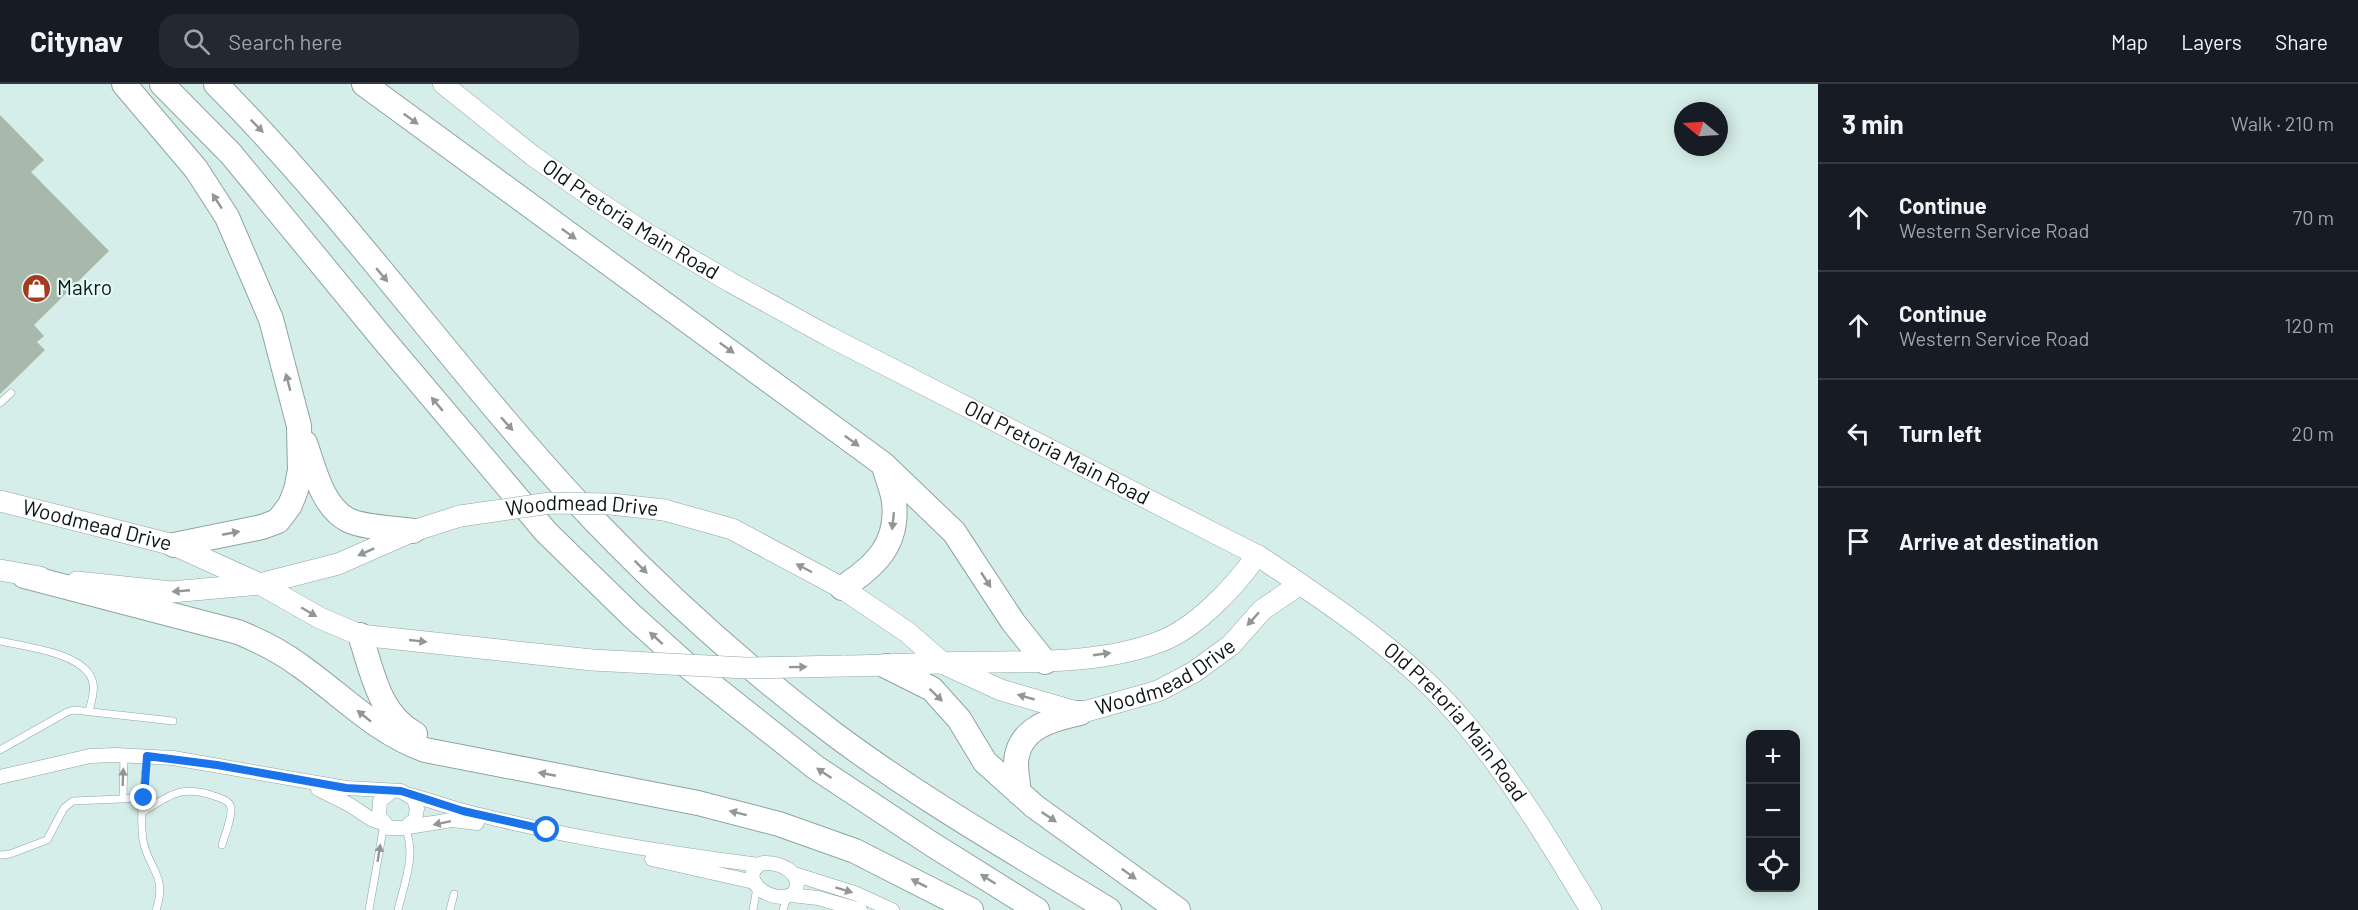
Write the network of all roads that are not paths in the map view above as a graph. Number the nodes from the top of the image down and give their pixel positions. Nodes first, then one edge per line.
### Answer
1 (123, 84) edge
2 (162, 84) edge
3 (216, 84) edge
4 (364, 84) edge
5 (443, 84) edge
6 (11, 393) dead end
7 (0, 403) edge
8 (299, 426) junction
9 (883, 464) junction
10 (0, 501) edge
11 (413, 531) junction
12 (174, 545) junction
13 (1257, 555) junction
14 (0, 570) edge
15 (24, 576) junction
16 (260, 584) junction
17 (1300, 584) junction
18 (842, 588) junction
19 (360, 635) junction
20 (0, 641) edge
21 (1045, 662) junction
22 (944, 664) junction
23 (886, 666) junction
24 (89, 711) junction
25 (1080, 713) junction
26 (173, 721) dead end
27 (0, 750) edge
28 (124, 755) junction
29 (147, 756) junction
30 (478, 761) junction
31 (0, 777) edge
32 (303, 782) junction
33 (391, 792) junction
34 (1019, 793) junction
35 (410, 795) junction
36 (123, 798) junction
37 (144, 798) junction
38 (143, 812) junction
39 (383, 823) junction
40 (407, 827) junction
41 (222, 845) dead end
42 (0, 855) edge
43 (759, 865) junction
44 (794, 874) junction
45 (755, 885) junction
46 (454, 894) dead end
47 (787, 900) edge
48 (156, 910) edge
49 (369, 910) edge
50 (398, 910) edge
51 (450, 910) edge
52 (753, 910) edge
53 (860, 910) edge
54 (892, 910) edge
55 (971, 910) edge
56 (1037, 910) edge
57 (1108, 910) edge
58 (1178, 910) edge
59 (1592, 910) edge

8 -> 1 highway
56 -> 2 highway
3 -> 57 highway
4 -> 9 highway
5 - 13 main road, Old Pretoria Main Road
6 - 7 lane
8 - 11 highway
12 -> 8 highway
9 -> 18 highway
9 -> 21 highway
10 - 12 main road, Woodmead Drive
11 -> 16 main road, Woodmead Drive
18 -> 11 main road, Woodmead Drive, bridge
12 - 16 main road, Woodmead Drive
13 - 17 main road, Old Pretoria Main Road
21 -> 13 main road, Woodmead Drive
14 - 15 main road, Woodmead Drive
16 -> 15 main road, Woodmead Drive
30 -> 15 highway
16 -> 19 main road, Woodmead Drive
17 -> 25 main road, Woodmead Drive
17 - 59 main road, Old Pretoria Main Road
18 - 22 main road, Woodmead Drive
19 -> 23 main road, Woodmead Drive, bridge
19 - 30 highway
20 - 24 lane
21 - 22 main road, Woodmead Drive
22 - 23 main road, Woodmead Drive
25 -> 22 main road, Woodmead Drive
23 -> 34 highway
24 - 26 lane
24 - 27 lane
25 - 34 highway
28 - 29 street
28 - 31 street
36 -> 28 lane
29 - 32 street
29 - 37 lane
55 -> 30 highway
32 - 33 street
32 - 39 street
33 - 35 street
33 - 39 street
34 -> 58 highway
35 - 40 street
35 - 43 street
36 - 37 lane
36 - 42 lane
37 - 38 lane
38 - 41 lane
38 - 48 lane
39 - 40 street
49 -> 39 lane
45 -> 40 street
40 - 50 lane
43 - 44 street
43 - 45 street
44 - 47 street
44 -> 54 street
45 - 47 street
45 - 52 lane
46 - 51 lane
47 - 53 street

